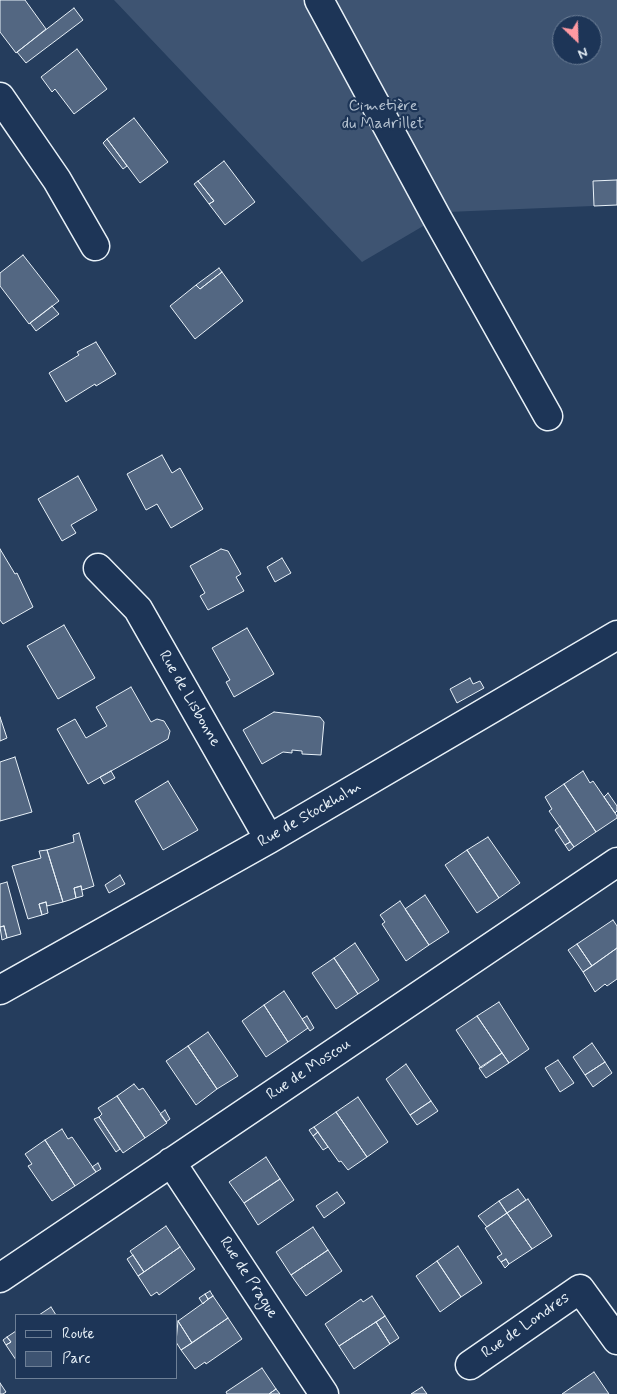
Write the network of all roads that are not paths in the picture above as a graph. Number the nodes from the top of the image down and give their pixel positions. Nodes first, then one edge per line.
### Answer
1 (319, 0) edge
2 (0, 97) edge
3 (95, 246) dead end
4 (548, 416) dead end
5 (98, 568) dead end
6 (617, 635) edge
7 (269, 839) junction
8 (617, 863) edge
9 (0, 990) edge
10 (171, 1162) junction
11 (0, 1278) edge
12 (617, 1340) edge
13 (470, 1365) dead end
14 (324, 1394) edge

1 - 4 street
2 - 3 street
5 - 7 street, Rue de Lisbonne
6 - 7 street, Rue de Stockholm
7 - 9 street, Rue de Stockholm
8 - 10 street, Rue de Moscou
10 - 11 street, Rue de Moscou
10 - 14 street, Rue de Prague
12 - 13 street, Rue de Londres

